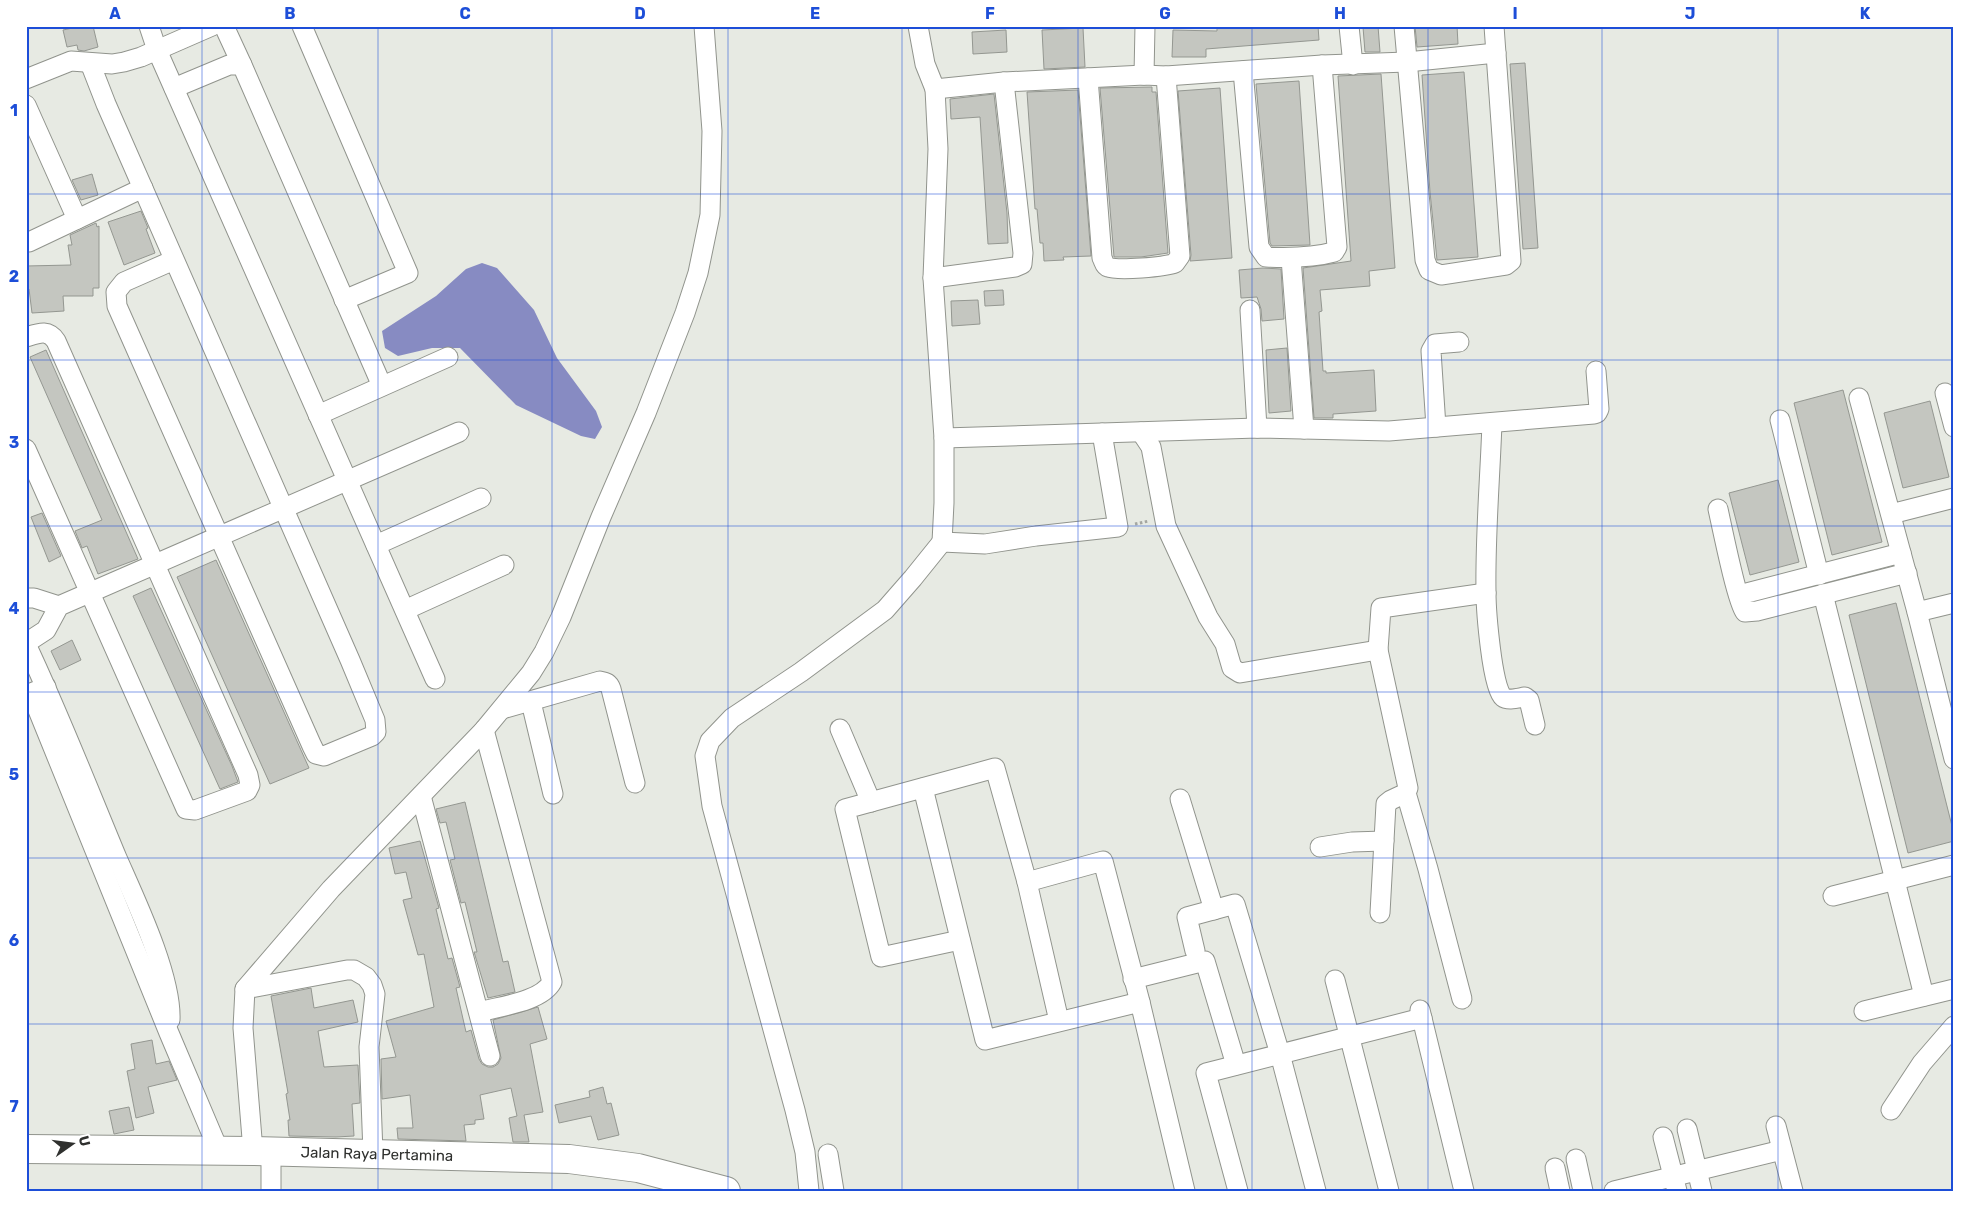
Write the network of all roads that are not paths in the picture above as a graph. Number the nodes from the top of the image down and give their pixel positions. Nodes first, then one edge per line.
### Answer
1 (149, 26) edge
2 (212, 26) edge
3 (224, 26) edge
4 (302, 26) edge
5 (704, 26) edge
6 (918, 26) edge
7 (1145, 26) edge
8 (1349, 26) edge
9 (1404, 26) edge
10 (1494, 26) edge
11 (158, 50) junction
12 (1496, 52) junction
13 (1407, 62) junction
14 (90, 63) junction
15 (1353, 64) junction
16 (242, 65) junction
17 (1322, 65) junction
18 (1243, 70) junction
19 (1144, 75) junction
20 (1166, 76) junction
21 (1088, 78) junction
22 (26, 79) edge
23 (1004, 82) junction
24 (174, 88) junction
25 (935, 88) junction
26 (26, 105) edge
27 (143, 188) junction
28 (77, 219) junction
29 (29, 242) dead end
30 (1292, 258) junction
31 (174, 260) junction
32 (933, 278) junction
33 (344, 300) junction
34 (1250, 310) dead end
35 (26, 337) edge
36 (1459, 342) dead end
37 (448, 357) dead end
38 (1596, 371) dead end
39 (382, 386) junction
40 (1945, 393) dead end
41 (1859, 398) dead end
42 (318, 414) junction
43 (1780, 420) dead end
44 (1492, 423) junction
45 (1436, 427) junction
46 (1954, 427) edge
47 (1257, 428) junction
48 (1304, 429) junction
49 (459, 432) dead end
50 (1141, 432) junction
51 (1102, 433) junction
52 (944, 438) junction
53 (26, 449) edge
54 (348, 480) junction
55 (480, 498) dead end
56 (1954, 498) edge
57 (283, 509) junction
58 (1718, 510) dead end
59 (1891, 514) junction
60 (218, 536) junction
61 (942, 542) junction
62 (376, 545) junction
63 (1901, 554) junction
64 (154, 564) junction
65 (504, 565) dead end
66 (1906, 573) junction
67 (1819, 575) junction
68 (89, 592) junction
69 (1486, 593) junction
70 (1823, 594) junction
71 (1739, 595) junction
72 (26, 598) edge
73 (1954, 603) edge
74 (59, 606) junction
75 (405, 610) junction
76 (1917, 612) junction
77 (26, 643) edge
78 (1378, 650) junction
79 (435, 680) dead end
80 (531, 702) junction
81 (502, 709) junction
82 (1535, 725) dead end
83 (840, 729) dead end
84 (484, 730) junction
85 (1954, 759) edge
86 (635, 783) dead end
87 (923, 788) junction
88 (1406, 793) junction
89 (553, 794) dead end
90 (421, 796) junction
91 (1180, 799) dead end
92 (871, 802) junction
93 (1384, 841) junction
94 (1320, 847) dead end
95 (1954, 864) edge
96 (1895, 880) junction
97 (1027, 882) junction
98 (1833, 896) dead end
99 (1214, 910) junction
100 (1380, 913) dead end
101 (960, 940) junction
102 (1195, 951) dead end
103 (1133, 979) junction
104 (1335, 980) dead end
105 (245, 989) junction
106 (1954, 989) edge
107 (1924, 996) junction
108 (1462, 999) dead end
109 (1140, 1002) junction
110 (1864, 1010) dead end
111 (479, 1012) junction
112 (1060, 1021) junction
113 (1954, 1026) edge
114 (1350, 1036) junction
115 (1280, 1054) junction
116 (490, 1056) dead end
117 (1236, 1065) junction
118 (1891, 1110) dead end
119 (1776, 1126) dead end
120 (1687, 1129) dead end
121 (1663, 1137) dead end
122 (26, 1149) edge
123 (1782, 1150) junction
124 (218, 1151) junction
125 (373, 1153) junction
126 (265, 1154) junction
127 (828, 1154) dead end
128 (1576, 1159) dead end
129 (1554, 1168) dead end
130 (1697, 1171) junction
131 (1675, 1184) edge
132 (271, 1191) edge
133 (726, 1191) edge
134 (810, 1191) edge
135 (834, 1191) edge
136 (1185, 1191) edge
137 (1238, 1191) edge
138 (1316, 1191) edge
139 (1389, 1191) edge
140 (1464, 1191) edge
141 (1560, 1191) edge
142 (1583, 1191) edge
143 (1614, 1191) edge
144 (1702, 1191) edge
145 (1793, 1191) edge

1 - 11 street
2 - 11 street
3 - 16 street
4 - 33 street
5 - 81 street
6 - 25 street
7 - 19 street
8 - 15 street
9 - 13 street
10 - 12 street
11 - 14 street
11 - 24 street
12 - 13 street
12 - 13 street
13 - 15 street
14 - 22 street
14 - 27 street
15 - 17 street
16 - 24 street
16 - 33 street
17 - 18 street
17 - 30 street
18 - 20 street
18 - 30 street
19 - 20 street
19 - 21 street
20 - 21 street
21 - 23 street
23 - 25 street
23 - 32 street
24 - 42 street
25 - 32 street
26 - 28 street
27 - 28 street
27 - 31 street
28 - 29 street
30 - 48 street
31 - 57 street
31 - 60 street
32 - 52 street
33 - 39 street
34 - 47 street
35 - 64 street
36 - 45 street
37 - 39 street
38 - 44 street
39 - 42 street
40 - 46 street
41 - 59 street
42 - 54 street
43 - 67 street
44 - 45 street
44 - 69 street
45 - 48 street
47 - 48 street
47 - 50 street
49 - 54 street
50 - 51 street
50 - 78 street
51 - 52 street
51 - 61 street
52 - 61 street
53 - 68 street
54 - 57 street
54 - 62 street
55 - 62 street
56 - 59 street
57 - 60 street
57 - 60 street
58 - 71 street
59 - 63 street
60 - 64 street
61 - 134 street
62 - 75 street
63 - 66 street
63 - 67 street
64 - 68 street
64 - 68 street
65 - 75 street
66 - 70 street
66 - 76 street
67 - 71 street
68 - 74 street
69 - 78 street
69 - 82 street
70 - 71 street
70 - 96 street
72 - 74 street
73 - 76 street
74 - 77 street
75 - 79 street
76 - 85 street
77 - 124 street
78 - 88 street
80 - 81 street
80 - 86 street
80 - 89 street
81 - 84 street
83 - 92 street
84 - 90 street
84 - 111 street
87 - 92 street
87 - 97 street
87 - 101 street
88 - 93 street
88 - 108 street
90 - 105 street
90 - 111 street
91 - 99 street
92 - 101 street
93 - 94 street
93 - 100 street
95 - 96 street
96 - 98 street
96 - 107 street
97 - 103 street
97 - 112 street
99 - 102 street
99 - 115 street
101 - 112 street
103 - 109 street
103 - 117 street
104 - 114 street
105 - 125 street
105 - 126 street
106 - 107 street
107 - 110 street
109 - 112 street
109 - 136 street
111 - 116 street
113 - 118 street
114 - 115 street
114 - 139 street
114 - 140 street
115 - 117 street
115 - 138 street
117 - 137 street
119 - 123 street
120 - 130 street
121 - 131 street
122 - 124 main road, Jalan Raya Pertamina
123 - 130 street
123 - 145 street
124 - 126 main road, Jalan Raya Pertamina
125 - 126 main road, Jalan Raya Pertamina
125 - 133 main road, Jalan Raya Pertamina
126 - 132 street
127 - 135 street
128 - 142 street
129 - 141 street
130 - 131 street
130 - 144 street
131 - 143 street

